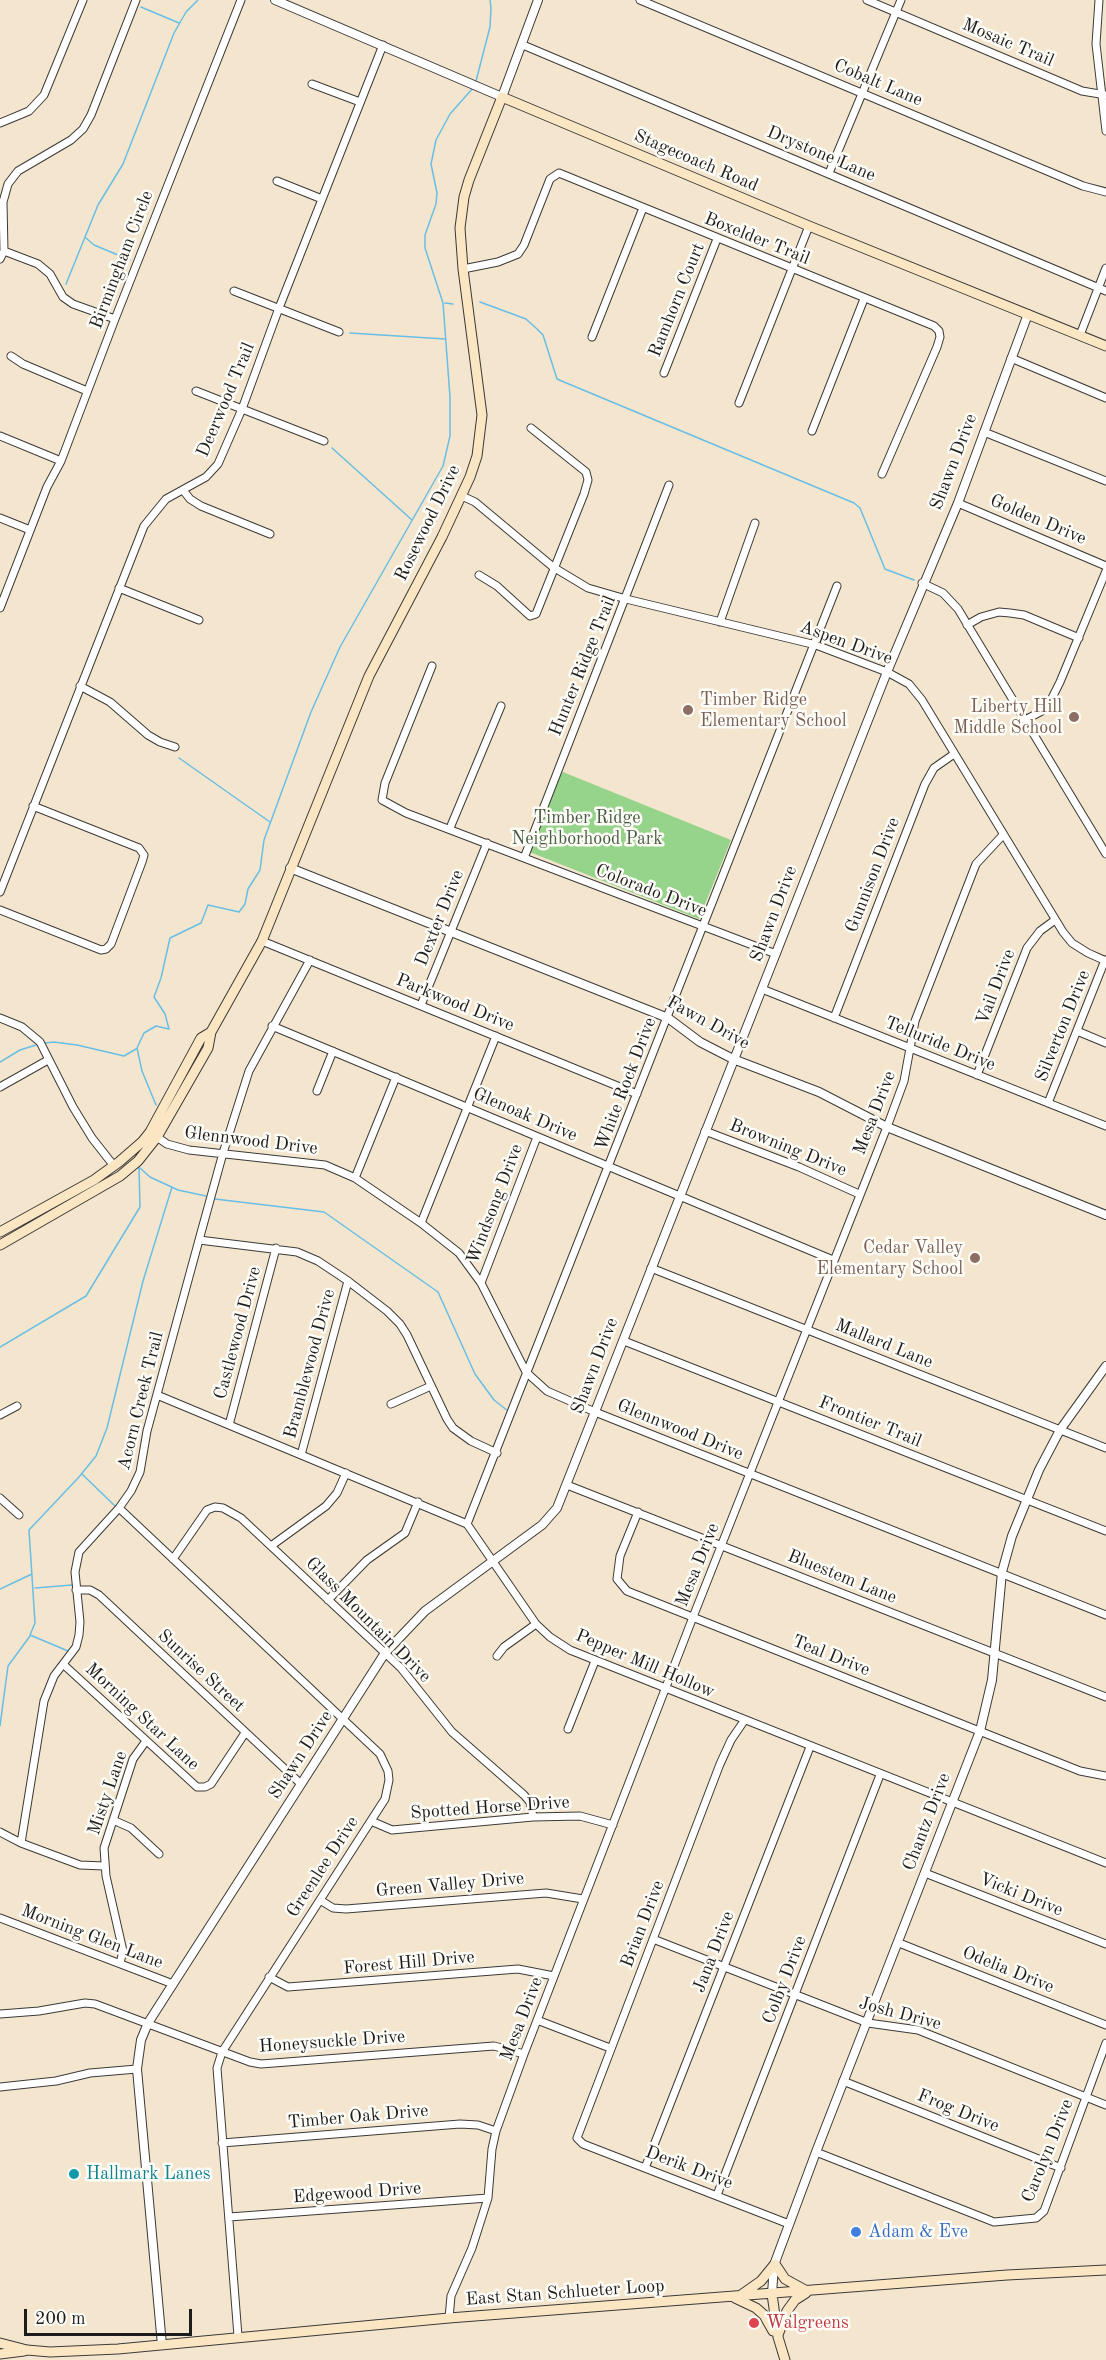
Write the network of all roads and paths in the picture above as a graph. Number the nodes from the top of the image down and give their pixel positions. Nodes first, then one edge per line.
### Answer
1 (83, 0) edge
2 (136, 0) edge
3 (241, 0) edge
4 (275, 0) edge
5 (538, 0) edge
6 (640, 0) edge
7 (867, 0) edge
8 (901, 0) edge
9 (1098, 0) edge
10 (1106, 2) edge
11 (896, 12) junction
12 (383, 45) junction
13 (523, 45) junction
14 (312, 84) dead end
15 (862, 93) junction
16 (1104, 95) edge
17 (502, 97) junction
18 (360, 102) junction
19 (0, 123) edge
20 (1106, 131) edge
21 (829, 173) junction
22 (277, 181) dead end
23 (1106, 192) edge
24 (322, 199) junction
25 (643, 208) junction
26 (808, 226) junction
27 (717, 239) junction
28 (4, 251) junction
29 (0, 259) edge
30 (1106, 268) edge
31 (463, 269) junction
32 (791, 269) junction
33 (1098, 288) junction
34 (234, 291) dead end
35 (1106, 291) edge
36 (864, 299) junction
37 (279, 308) junction
38 (1028, 314) junction
39 (115, 319) junction
40 (339, 332) dead end
41 (1080, 335) junction
42 (592, 337) dead end
43 (1106, 346) edge
44 (11, 356) dead end
45 (1011, 358) junction
46 (664, 373) dead end
47 (87, 391) junction
48 (196, 391) dead end
49 (1106, 398) edge
50 (739, 403) dead end
51 (242, 409) junction
52 (531, 428) dead end
53 (812, 431) dead end
54 (984, 432) junction
55 (0, 436) edge
56 (324, 441) dead end
57 (61, 461) junction
58 (882, 474) dead end
59 (1106, 482) edge
60 (669, 484) dead end
61 (183, 490) junction
62 (462, 496) junction
63 (958, 503) junction
64 (0, 518) edge
65 (755, 524) dead end
66 (30, 530) junction
67 (270, 534) dead end
68 (1106, 566) edge
69 (554, 567) junction
70 (1106, 571) edge
71 (479, 575) dead end
72 (922, 583) junction
73 (837, 586) dead end
74 (119, 588) junction
75 (626, 599) junction
76 (1, 604) edge
77 (199, 620) dead end
78 (720, 622) junction
79 (967, 625) junction
80 (1078, 638) junction
81 (816, 645) junction
82 (432, 666) dead end
83 (886, 672) junction
84 (80, 686) junction
85 (501, 706) dead end
86 (1025, 720) junction
87 (175, 747) dead end
88 (954, 754) junction
89 (33, 806) junction
90 (450, 828) junction
91 (1002, 836) junction
92 (487, 843) junction
93 (1106, 854) edge
94 (524, 858) junction
95 (290, 868) junction
96 (0, 892) edge
97 (0, 910) edge
98 (1055, 920) junction
99 (704, 927) junction
100 (452, 932) junction
101 (262, 941) junction
102 (776, 954) junction
103 (310, 960) junction
104 (1105, 961) edge
105 (762, 989) junction
106 (422, 1005) junction
107 (0, 1018) edge
108 (668, 1018) junction
109 (834, 1018) junction
110 (272, 1026) junction
111 (1077, 1031) junction
112 (496, 1036) junction
113 (1106, 1043) edge
114 (910, 1048) junction
115 (333, 1051) junction
116 (733, 1059) junction
117 (48, 1060) junction
118 (977, 1075) junction
119 (396, 1077) junction
120 (0, 1087) edge
121 (317, 1091) dead end
122 (637, 1094) junction
123 (1048, 1103) junction
124 (466, 1107) junction
125 (1106, 1126) edge
126 (887, 1127) junction
127 (705, 1131) junction
128 (153, 1134) junction
129 (537, 1137) junction
130 (223, 1153) junction
131 (114, 1166) junction
132 (610, 1167) junction
133 (355, 1178) junction
134 (859, 1194) junction
135 (679, 1196) junction
136 (1106, 1215) edge
137 (421, 1223) junction
138 (0, 1232) edge
139 (199, 1240) junction
140 (0, 1245) edge
141 (276, 1248) junction
142 (833, 1260) junction
143 (651, 1268) junction
144 (348, 1281) junction
145 (481, 1283) junction
146 (807, 1330) junction
147 (624, 1341) junction
148 (1106, 1366) edge
149 (526, 1372) junction
150 (431, 1386) junction
151 (157, 1395) junction
152 (780, 1402) junction
153 (391, 1404) dead end
154 (16, 1406) dead end
155 (595, 1412) junction
156 (0, 1415) edge
157 (229, 1425) junction
158 (1060, 1430) junction
159 (1106, 1448) edge
160 (497, 1453) junction
161 (301, 1455) junction
162 (345, 1473) junction
163 (751, 1474) junction
164 (567, 1485) junction
165 (0, 1498) edge
166 (1025, 1500) junction
167 (418, 1502) junction
168 (118, 1508) junction
169 (638, 1512) junction
170 (19, 1515) dead end
171 (467, 1524) junction
172 (1106, 1531) edge
173 (722, 1545) junction
174 (271, 1546) junction
175 (173, 1559) junction
176 (492, 1561) junction
177 (1002, 1572) junction
178 (76, 1590) junction
179 (328, 1600) junction
180 (1106, 1615) edge
181 (693, 1617) junction
182 (536, 1624) junction
183 (385, 1653) junction
184 (994, 1655) junction
185 (497, 1656) dead end
186 (595, 1661) junction
187 (64, 1665) junction
188 (665, 1689) junction
189 (1106, 1698) edge
190 (343, 1720) junction
191 (744, 1720) junction
192 (568, 1729) dead end
193 (980, 1731) junction
194 (245, 1732) junction
195 (146, 1741) junction
196 (810, 1747) junction
197 (880, 1775) junction
198 (1106, 1776) edge
199 (301, 1784) junction
200 (952, 1803) junction
201 (533, 1818) junction
202 (113, 1820) junction
203 (371, 1821) junction
204 (613, 1825) junction
205 (0, 1832) edge
206 (21, 1844) junction
207 (159, 1854) dead end
208 (1106, 1863) edge
209 (104, 1866) junction
210 (925, 1873) junction
211 (583, 1899) junction
212 (320, 1900) junction
213 (0, 1917) edge
214 (653, 1939) junction
215 (899, 1943) junction
216 (1106, 1944) edge
217 (120, 1963) junction
218 (724, 1967) junction
219 (554, 1976) junction
220 (268, 1977) junction
221 (173, 1984) junction
222 (795, 1995) junction
223 (0, 2014) edge
224 (537, 2020) junction
225 (148, 2023) junction
226 (868, 2023) junction
227 (1106, 2025) edge
228 (1106, 2043) edge
229 (610, 2048) junction
230 (222, 2052) junction
231 (524, 2054) junction
232 (137, 2069) junction
233 (843, 2081) junction
234 (0, 2087) edge
235 (1086, 2097) junction
236 (1106, 2105) edge
237 (496, 2131) junction
238 (578, 2140) joint
239 (222, 2143) junction
240 (816, 2152) junction
241 (645, 2168) junction
242 (1061, 2168) junction
243 (717, 2195) junction
244 (488, 2198) junction
245 (229, 2217) junction
246 (789, 2224) junction
247 (774, 2265) junction
248 (1106, 2270) edge
249 (808, 2291) junction
250 (772, 2294) junction
251 (735, 2297) junction
252 (449, 2318) junction
253 (238, 2336) junction
254 (778, 2337) junction
255 (0, 2343) edge
256 (162, 2345) junction
257 (27, 2350) junction
258 (1, 2356) edge
259 (56, 2356) edge
260 (785, 2360) edge

1 - 19 street
2 - 28 street
3 - 39 street, Birmingham Circle
4 - 12 street, Stagecoach Road
5 - 13 street, Rosewood Drive
6 - 15 street, Cobalt Lane
7 - 11 street, Mosaic Trail
8 - 11 street
9 - 10 street
9 - 16 street
11 - 15 street
11 - 16 street, Mosaic Trail
12 - 17 street, Stagecoach Road
12 - 18 street, Deerwood Trail
13 - 17 street, Rosewood Drive
13 - 21 street, Drystone Lane
14 - 18 street
15 - 21 street
15 - 23 street, Cobalt Lane
16 - 20 street
17 - 26 main road, Stagecoach Road
17 - 31 main road, Rosewood Drive
18 - 24 street, Deerwood Trail
21 - 33 street, Drystone Lane
22 - 24 street
24 - 37 street, Deerwood Trail
25 - 27 street, Boxelder Trail
25 - 31 street, Boxelder Trail
25 - 42 street
26 - 32 street
26 - 38 main road, Stagecoach Road
27 - 32 street, Boxelder Trail
27 - 46 street, Ramhorn Court
28 - 29 street
28 - 39 street
30 - 33 street
31 - 62 main road, Rosewood Drive
32 - 36 street, Boxelder Trail
32 - 50 street
33 - 35 street, Drystone Lane
33 - 41 street
34 - 37 street
36 - 53 street
36 - 58 street, Boxelder Trail
37 - 40 street
37 - 51 street, Deerwood Trail
38 - 41 main road, Stagecoach Road
38 - 45 street, Shawn Drive
39 - 47 street, Birmingham Circle
41 - 43 main road, Stagecoach Road
44 - 47 street
45 - 49 street
45 - 54 street, Shawn Drive
47 - 57 street, Birmingham Circle
48 - 51 street
51 - 56 street
51 - 61 street, Deerwood Trail
52 - 69 street
54 - 59 street
54 - 63 street, Shawn Drive
55 - 57 street
57 - 66 street, Birmingham Circle
60 - 75 street, Hunter Ridge Trail
61 - 67 street
61 - 74 street, Deerwood Trail
62 - 69 street, Aspen Drive
62 - 95 main road, Rosewood Drive
63 - 68 street, Golden Drive
63 - 72 street, Shawn Drive
64 - 66 street
65 - 78 street
66 - 76 street, Birmingham Circle
69 - 71 street
69 - 75 street, Aspen Drive
70 - 80 street
72 - 79 street
72 - 83 street, Shawn Drive
73 - 81 street, White Rock Drive
74 - 77 street
74 - 84 street, Deerwood Trail
75 - 78 street, Aspen Drive
75 - 94 street, Hunter Ridge Trail
78 - 81 street, Aspen Drive
79 - 80 street
79 - 86 street
80 - 86 street
81 - 83 street, Aspen Drive
81 - 99 street, White Rock Drive
82 - 90 street, Colorado Drive
83 - 88 street, Aspen Drive
83 - 102 street, Shawn Drive
84 - 87 street
84 - 89 street, Deerwood Trail
85 - 90 street
86 - 93 street
88 - 91 street, Aspen Drive
88 - 109 street, Gunnison Drive
89 - 96 street, Deerwood Trail
89 - 97 street
90 - 92 street, Colorado Drive
91 - 98 street, Aspen Drive
91 - 114 street, Mesa Drive
92 - 94 street, Colorado Drive
92 - 100 street, Dexter Drive
94 - 99 street, Colorado Drive
95 - 100 street, Fawn Drive
95 - 101 main road, Rosewood Drive
98 - 104 street, Aspen Drive
98 - 118 street, Vail Drive
99 - 102 street, Colorado Drive
99 - 108 street, White Rock Drive
100 - 106 street, Dexter Drive
100 - 108 street, Fawn Drive
101 - 103 street, Parkwood Drive
101 - 128 main road, Rosewood Drive
102 - 105 street, Shawn Drive
103 - 106 street, Parkwood Drive
103 - 110 street, Acorn Creek Trail
104 - 111 street, Silverton Drive
105 - 109 street, Telluride Drive
105 - 116 street, Shawn Drive
106 - 112 street, Parkwood Drive
107 - 117 street
108 - 116 street, Fawn Drive
108 - 122 street, White Rock Drive
109 - 114 street, Telluride Drive
110 - 115 street, Glenoak Drive
110 - 130 street, Acorn Creek Trail
111 - 113 street
111 - 123 street, Silverton Drive
112 - 122 street, Parkwood Drive
112 - 124 street
114 - 118 street, Telluride Drive
114 - 126 street, Mesa Drive
115 - 119 street, Glenoak Drive
115 - 121 street
116 - 126 street, Fawn Drive
116 - 127 street, Shawn Drive
117 - 120 street
117 - 131 street
118 - 123 street, Telluride Drive
119 - 124 street, Glenoak Drive
119 - 133 street
122 - 132 street, White Rock Drive
123 - 125 street, Telluride Drive
124 - 129 street, Glenoak Drive
124 - 137 street
126 - 134 street, Mesa Drive
126 - 136 street, Fawn Drive
127 - 134 street, Browning Drive
127 - 135 street, Shawn Drive
128 - 130 street, Glennwood Drive
128 - 131 main road, Rosewood Drive
128 - 140 main road, Rosewood Drive
129 - 132 street, Glenoak Drive
129 - 145 street, Windsong Drive
130 - 133 street, Glennwood Drive
130 - 139 street, Acorn Creek Trail
131 - 138 main road, Rosewood Drive
132 - 135 street, Glenoak Drive
132 - 149 street, White Rock Drive
133 - 137 street, Glennwood Drive
134 - 142 street, Mesa Drive
135 - 142 street, Glenoak Drive
135 - 143 street, Shawn Drive
137 - 145 street, Glennwood Drive
139 - 141 street
139 - 151 street, Acorn Creek Trail
141 - 144 street
141 - 157 street, Castlewood Drive
142 - 146 street, Mesa Drive
143 - 146 street, Mallard Lane
143 - 147 street, Shawn Drive
144 - 150 street
144 - 161 street, Bramblewood Drive
145 - 149 street, Glennwood Drive
146 - 152 street, Mesa Drive
146 - 158 street, Mallard Lane
147 - 152 street, Frontier Trail
147 - 155 street, Shawn Drive
148 - 158 street, Chantz Drive
149 - 155 street, Glennwood Drive
149 - 160 street, White Rock Drive
150 - 153 street
150 - 160 street
151 - 157 street
151 - 168 street, Acorn Creek Trail
152 - 163 street, Mesa Drive
152 - 166 street, Frontier Trail
154 - 156 street
155 - 163 street, Glennwood Drive
155 - 164 street, Shawn Drive
157 - 161 street
158 - 159 street, Mallard Lane
158 - 166 street, Chantz Drive
160 - 171 street, White Rock Drive
161 - 162 street
162 - 167 street
162 - 174 street
163 - 173 street, Mesa Drive
163 - 177 street, Glennwood Drive
164 - 169 street, Bluestem Lane
164 - 176 street, Shawn Drive
165 - 170 street
166 - 172 street, Frontier Trail
166 - 177 street, Chantz Drive
167 - 171 street
167 - 179 street
168 - 175 street, Greenlee Drive
168 - 178 street, Acorn Creek Trail
169 - 173 street, Bluestem Lane
169 - 181 street, Teal Drive
171 - 176 street, Pepper Mill Hollow
173 - 181 street, Mesa Drive
173 - 184 street, Bluestem Lane
174 - 175 street, Glass Mountain Drive
174 - 179 street, Glass Mountain Drive
175 - 190 street, Greenlee Drive
176 - 182 street, Pepper Mill Hollow
176 - 183 street, Shawn Drive
177 - 180 street, Glennwood Drive
177 - 184 street, Chantz Drive
178 - 187 street, Acorn Creek Trail
178 - 194 street, Sunrise Street
179 - 183 street, Glass Mountain Drive
181 - 188 street, Mesa Drive
181 - 193 street, Teal Drive
182 - 185 street
182 - 186 street, Pepper Mill Hollow
183 - 190 street, Shawn Drive
183 - 201 street, Glass Mountain Drive
184 - 189 street, Bluestem Lane
184 - 193 street, Chantz Drive
186 - 188 street, Pepper Mill Hollow
186 - 192 street
187 - 195 street, Morning Star Lane
187 - 206 street, Acorn Creek Trail
188 - 191 street, Pepper Mill Hollow
188 - 204 street, Mesa Drive
190 - 199 street, Shawn Drive
190 - 203 street, Greenlee Drive
191 - 196 street, Pepper Mill Hollow
191 - 214 street, Brian Drive
193 - 198 street, Teal Drive
193 - 200 street, Chantz Drive
194 - 195 street, Morning Star Lane
194 - 199 street, Sunrise Street
195 - 202 street, Misty Lane
196 - 197 street, Pepper Mill Hollow
196 - 218 street, Jana Drive
197 - 200 street, Pepper Mill Hollow
197 - 222 street, Colby Drive
199 - 221 street, Shawn Drive
200 - 208 street, Pepper Mill Hollow
200 - 210 street, Chantz Drive
201 - 203 street, Spotted Horse Drive
201 - 204 street, Spotted Horse Drive
202 - 207 street
202 - 209 street, Misty Lane
203 - 212 street, Greenlee Drive
204 - 211 street, Mesa Drive
205 - 206 street
206 - 209 street
209 - 217 street, Misty Lane
210 - 215 street, Chantz Drive
210 - 216 street, Vicki Drive
211 - 212 street, Green Valley Drive
211 - 219 street, Mesa Drive
212 - 220 street, Greenlee Drive
213 - 217 street, Morning Glen Lane
214 - 218 street, Josh Drive
214 - 229 street, Brian Drive
215 - 226 street, Chantz Drive
215 - 227 street, Odelia Drive
217 - 221 street, Morning Glen Lane
218 - 222 street, Josh Drive
218 - 241 street, Jana Drive
219 - 220 street, Forest Hill Drive
219 - 224 street, Mesa Drive
220 - 230 street, Greenlee Drive
221 - 225 street, Shawn Drive
222 - 226 street, Josh Drive
222 - 243 street, Colby Drive
223 - 225 street, Honeysuckle Drive
224 - 229 street
224 - 231 street, Mesa Drive
225 - 230 street, Honeysuckle Drive
225 - 232 street, Shawn Drive
226 - 233 street, Chantz Drive
226 - 235 street, Josh Drive
228 - 235 street, Carolyn Drive
229 - 238 street, Brian Drive
230 - 231 street, Honeysuckle Drive
230 - 239 street, Greenlee Drive
231 - 237 street, Mesa Drive
232 - 234 street
232 - 256 street, Shawn Drive
233 - 240 street, Chantz Drive
233 - 242 street, Frog Drive
235 - 236 street, Josh Drive
235 - 242 street, Carolyn Drive
237 - 239 street, Timber Oak Drive
237 - 244 street, Mesa Drive
238 - 241 street, Derik Drive
239 - 245 street, Greenlee Drive
240 - 242 street, Carolyn Drive
240 - 246 street, Chantz Drive
241 - 243 street, Derik Drive
243 - 246 street, Derik Drive
244 - 245 street, Edgewood Drive
244 - 252 street, Mesa Drive
245 - 253 street, Greenlee Drive
246 - 247 street, Chantz Drive
247 - 249 main road
247 - 250 street, Chantz Drive
247 - 251 main road
248 - 249 main road, East Stan Schlueter Loop
249 - 250 main road, East Stan Schlueter Loop
249 - 254 main road
250 - 251 main road, East Stan Schlueter Loop
250 - 254 main road
251 - 252 main road, East Stan Schlueter Loop
251 - 254 main road
252 - 253 main road, East Stan Schlueter Loop
253 - 256 main road, East Stan Schlueter Loop
254 - 260 main road
255 - 257 main road, East Stan Schlueter Loop
256 - 259 main road, East Stan Schlueter Loop
257 - 258 main road, East Stan Schlueter Loop
257 - 259 main road, East Stan Schlueter Loop

